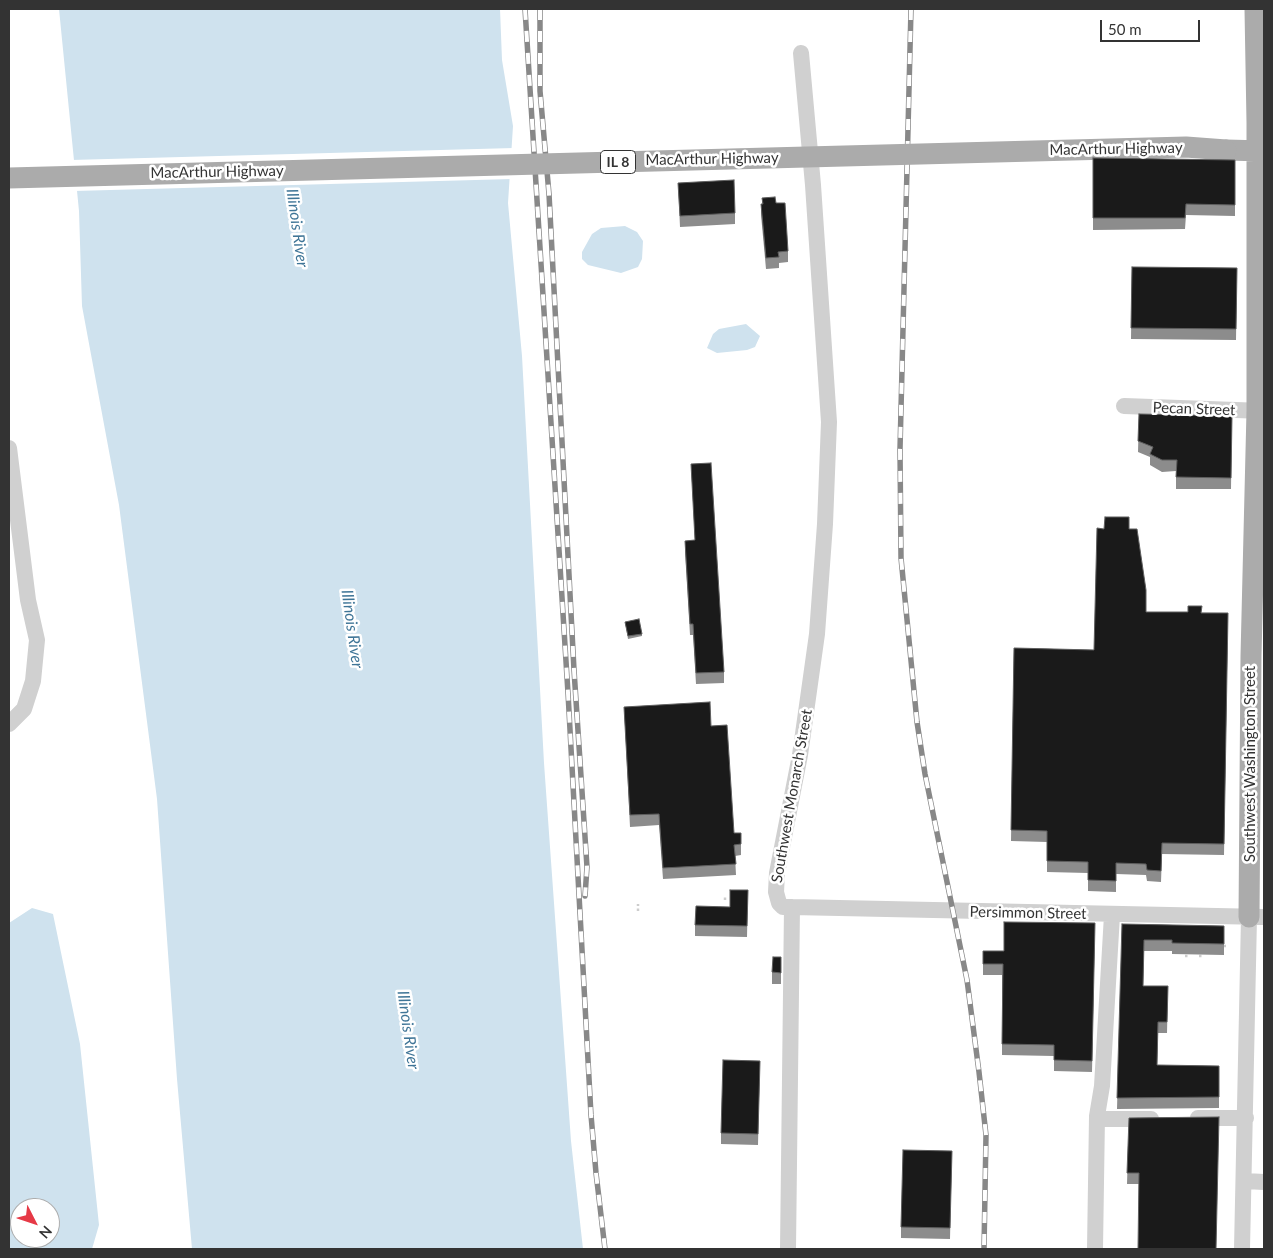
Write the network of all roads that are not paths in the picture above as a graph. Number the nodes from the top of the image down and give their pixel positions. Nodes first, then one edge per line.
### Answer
1 (1255, 9) edge
2 (801, 53) dead end
3 (1261, 151) edge
4 (9, 178) edge
5 (1124, 406) dead end
6 (1260, 411) edge
7 (9, 448) edge
8 (1258, 656) edge
9 (9, 724) edge
10 (792, 907) junction
11 (1112, 915) junction
12 (1257, 917) edge
13 (1184, 1118) edge
14 (1246, 1118) junction
15 (1097, 1119) junction
16 (1165, 1119) edge
17 (1245, 1182) junction
18 (1264, 1182) edge
19 (788, 1249) edge
20 (1095, 1249) edge
21 (1242, 1249) edge

1 - 3 main road, Southwest Washington Street
2 - 10 street, Southwest Monarch Street
3 - 4 main road, MacArthur Highway / IL 8, bridge
3 - 6 main road, Southwest Washington Street
5 - 6 street, Pecan Street
6 - 8 main road, Southwest Washington Street
7 - 9 street
8 - 12 main road, Southwest Washington Street
10 - 11 street, Persimmon Street
10 - 19 street
11 - 12 street, Persimmon Street
11 - 15 street
12 - 14 street, Southwest Washington Street
13 - 14 street
14 - 17 street, Southwest Washington Street
15 - 16 street
15 - 20 street
17 - 18 street
17 - 21 street, Southwest Washington Street

